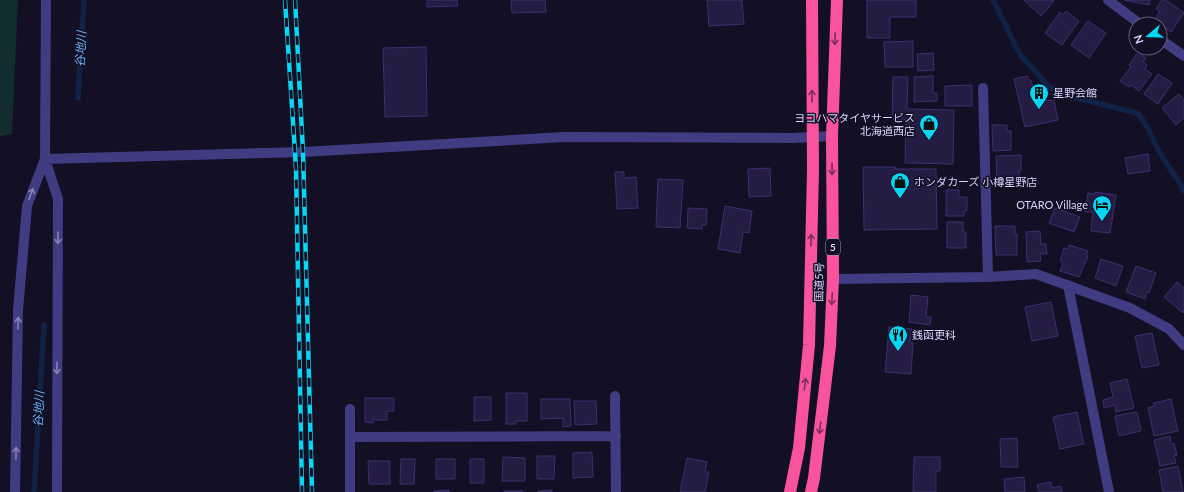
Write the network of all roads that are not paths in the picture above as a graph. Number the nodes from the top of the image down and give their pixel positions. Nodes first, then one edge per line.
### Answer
1 (46, 0) edge
2 (812, 0) edge
3 (837, 0) edge
4 (1108, 0) edge
5 (1129, 16) edge
6 (1168, 45) edge
7 (1184, 56) edge
8 (983, 88) dead end
9 (832, 136) junction
10 (812, 137) junction
11 (45, 158) junction
12 (988, 277) junction
13 (833, 279) junction
14 (1068, 286) junction
15 (1184, 345) edge
16 (615, 396) dead end
17 (350, 409) dead end
18 (616, 436) junction
19 (350, 437) junction
20 (15, 492) edge
21 (57, 492) edge
22 (350, 492) edge
23 (616, 492) edge
24 (790, 492) edge
25 (811, 492) edge
26 (1109, 492) edge

1 - 11 street
10 -> 2 highway, 国道5号 / 5
3 -> 9 highway, 国道5号 / 5
4 - 5 street
6 - 7 street
8 - 12 street
9 - 10 street
9 -> 13 highway, 国道5号 / 5
10 - 11 street
24 -> 10 highway, 国道5号 / 5
20 -> 11 street
11 -> 21 street
12 - 13 street
12 - 14 street
13 -> 25 highway, 国道5号 / 5
14 - 15 street
14 - 26 street
16 - 18 street
17 - 19 street
18 - 19 street
18 - 23 street
19 - 22 street

